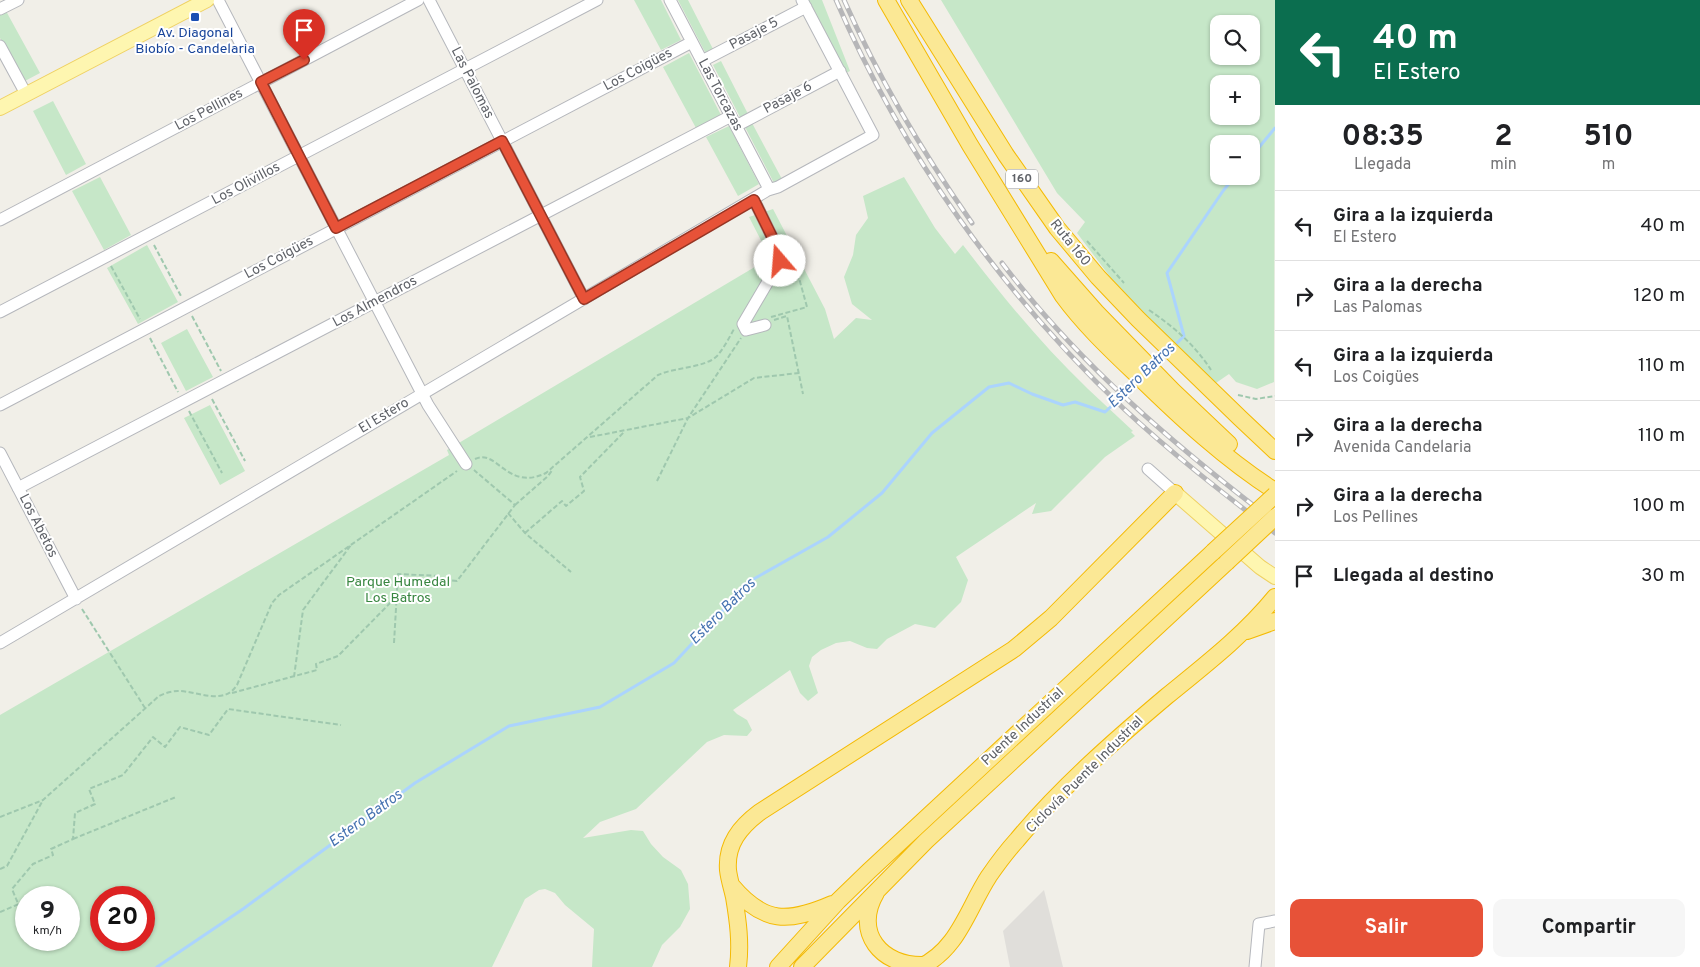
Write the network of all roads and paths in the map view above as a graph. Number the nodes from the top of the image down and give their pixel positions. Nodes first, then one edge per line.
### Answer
1 (18, 0) edge
2 (207, 0) edge
3 (218, 0) edge
4 (418, 0) edge
5 (429, 0) edge
6 (597, 0) edge
7 (670, 0) edge
8 (886, 0) edge
9 (909, 0) edge
10 (804, 3) edge
11 (0, 9) edge
12 (692, 42) junction
13 (0, 46) edge
14 (702, 62) junction
15 (465, 69) junction
16 (840, 71) junction
17 (261, 82) junction
18 (26, 94) junction
19 (0, 108) edge
20 (734, 121) junction
21 (502, 141) junction
22 (299, 156) junction
23 (768, 190) junction
24 (754, 200) junction
25 (541, 215) junction
26 (0, 220) edge
27 (336, 228) junction
28 (1088, 242) dead end
29 (106, 257) junction
30 (770, 279) junction
31 (1126, 285) dead end
32 (584, 299) junction
33 (374, 302) junction
34 (1144, 306) dead end
35 (0, 312) edge
36 (765, 325) dead end
37 (145, 328) junction
38 (740, 329) junction
39 (1201, 353) dead end
40 (799, 373) junction
41 (207, 389) junction
42 (1166, 393) junction
43 (422, 394) junction
44 (803, 394) dead end
45 (1234, 394) dead end
46 (1275, 396) edge
47 (184, 402) junction
48 (0, 405) edge
49 (688, 418) junction
50 (624, 432) junction
51 (589, 437) junction
52 (1275, 451) edge
53 (0, 453) edge
54 (245, 461) dead end
55 (466, 464) junction
56 (3, 467) edge
57 (554, 468) junction
58 (1148, 469) dead end
59 (222, 473) dead end
60 (657, 481) dead end
61 (1275, 484) edge
62 (18, 488) junction
63 (1175, 493) junction
64 (1275, 493) edge
65 (515, 505) junction
66 (508, 513) junction
67 (1275, 518) edge
68 (525, 533) junction
69 (352, 544) junction
70 (571, 572) dead end
71 (1275, 577) edge
72 (397, 596) junction
73 (1275, 597) edge
74 (76, 599) junction
75 (1275, 621) edge
76 (1243, 633) junction
77 (0, 643) edge
78 (394, 643) dead end
79 (294, 676) junction
80 (228, 694) junction
81 (145, 708) junction
82 (341, 725) dead end
83 (176, 797) dead end
84 (43, 800) junction
85 (0, 818) edge
86 (73, 839) junction
87 (0, 869) edge
88 (732, 886) junction
89 (880, 886) junction
90 (15, 895) edge
91 (838, 901) junction
92 (15, 906) edge
93 (0, 912) edge
94 (1271, 921) edge
95 (923, 966) edge
96 (738, 967) edge
97 (778, 967) edge
98 (802, 967) edge
99 (1255, 967) edge

1 - 11 street
2 - 18 main road
3 - 17 street
4 - 17 street, Los Pellines
5 - 15 street, Las Palomas
6 - 15 street, Los Olivillos
7 - 12 street, Las Torcazas
8 - 42 highway, Ruta 160 / 160
9 - 52 highway, Ruta 160 / 160
10 - 14 street, Pasaje 5
10 - 16 street
12 - 14 street, Las Torcazas
12 - 21 street, Los Coigües
13 - 18 street
14 - 20 street, Las Torcazas
15 - 21 street, Las Palomas
15 - 22 street, Los Olivillos
16 - 20 street, Pasaje 6
16 - 23 street, El Estero
17 - 22 street
17 - 26 street, Los Pellines
18 - 19 main road
20 - 23 street, Las Torcazas
20 - 25 street, Los Almendros
21 - 25 street, Las Palomas
21 - 27 street, Los Coigües
22 - 27 street
22 - 29 street, Los Olivillos
23 - 24 street, El Estero
24 - 30 street
24 - 32 street, El Estero
25 - 32 street, Las Palomas
25 - 33 street, Los Almendros
27 - 33 street
27 - 37 street, Los Coigües
28 - 31 path
29 - 35 street, Los Olivillos
29 - 37 path
30 - 38 street
30 - 40 path
32 - 43 street, El Estero
33 - 41 street, Los Almendros
33 - 43 street
34 - 39 path
36 - 38 street
37 - 47 path
37 - 48 street, Los Coigües
38 - 49 path
38 - 51 path
40 - 44 path
40 - 49 path
41 - 47 street, Los Almendros
41 - 54 path
42 - 61 highway, Ruta 160 / 160
42 - 64 highway, Ruta 160 / 160
43 - 55 street
43 - 74 street, El Estero
45 - 46 path
47 - 59 path
47 - 62 street, Los Almendros
49 - 50 path
49 - 60 path
50 - 51 path
50 - 68 path
51 - 57 path
53 - 56 street, Los Abetos
55 - 57 path
55 - 65 path
55 - 69 path
56 - 62 street, Los Abetos
57 - 65 path
58 - 63 street
62 - 74 street, Los Abetos
63 - 71 main road
63 - 88 highway
64 - 91 highway, Puente Industrial, bridge
65 - 66 path
66 - 68 path
66 - 72 path
67 - 89 highway, Puente Industrial, bridge
68 - 70 path
69 - 79 path
69 - 80 path
72 - 78 path
72 - 79 path
73 - 76 highway
74 - 77 street, El Estero
74 - 81 path
75 - 76 highway
76 - 95 highway
79 - 80 path
80 - 81 path
81 - 84 path
82 - 86 path
83 - 86 path
84 - 85 path
84 - 87 path
86 - 90 path
88 - 91 highway
88 - 96 highway
89 - 95 highway
89 - 98 highway, Puente Industrial
91 - 97 highway, Puente Industrial
92 - 93 path
94 - 99 street

